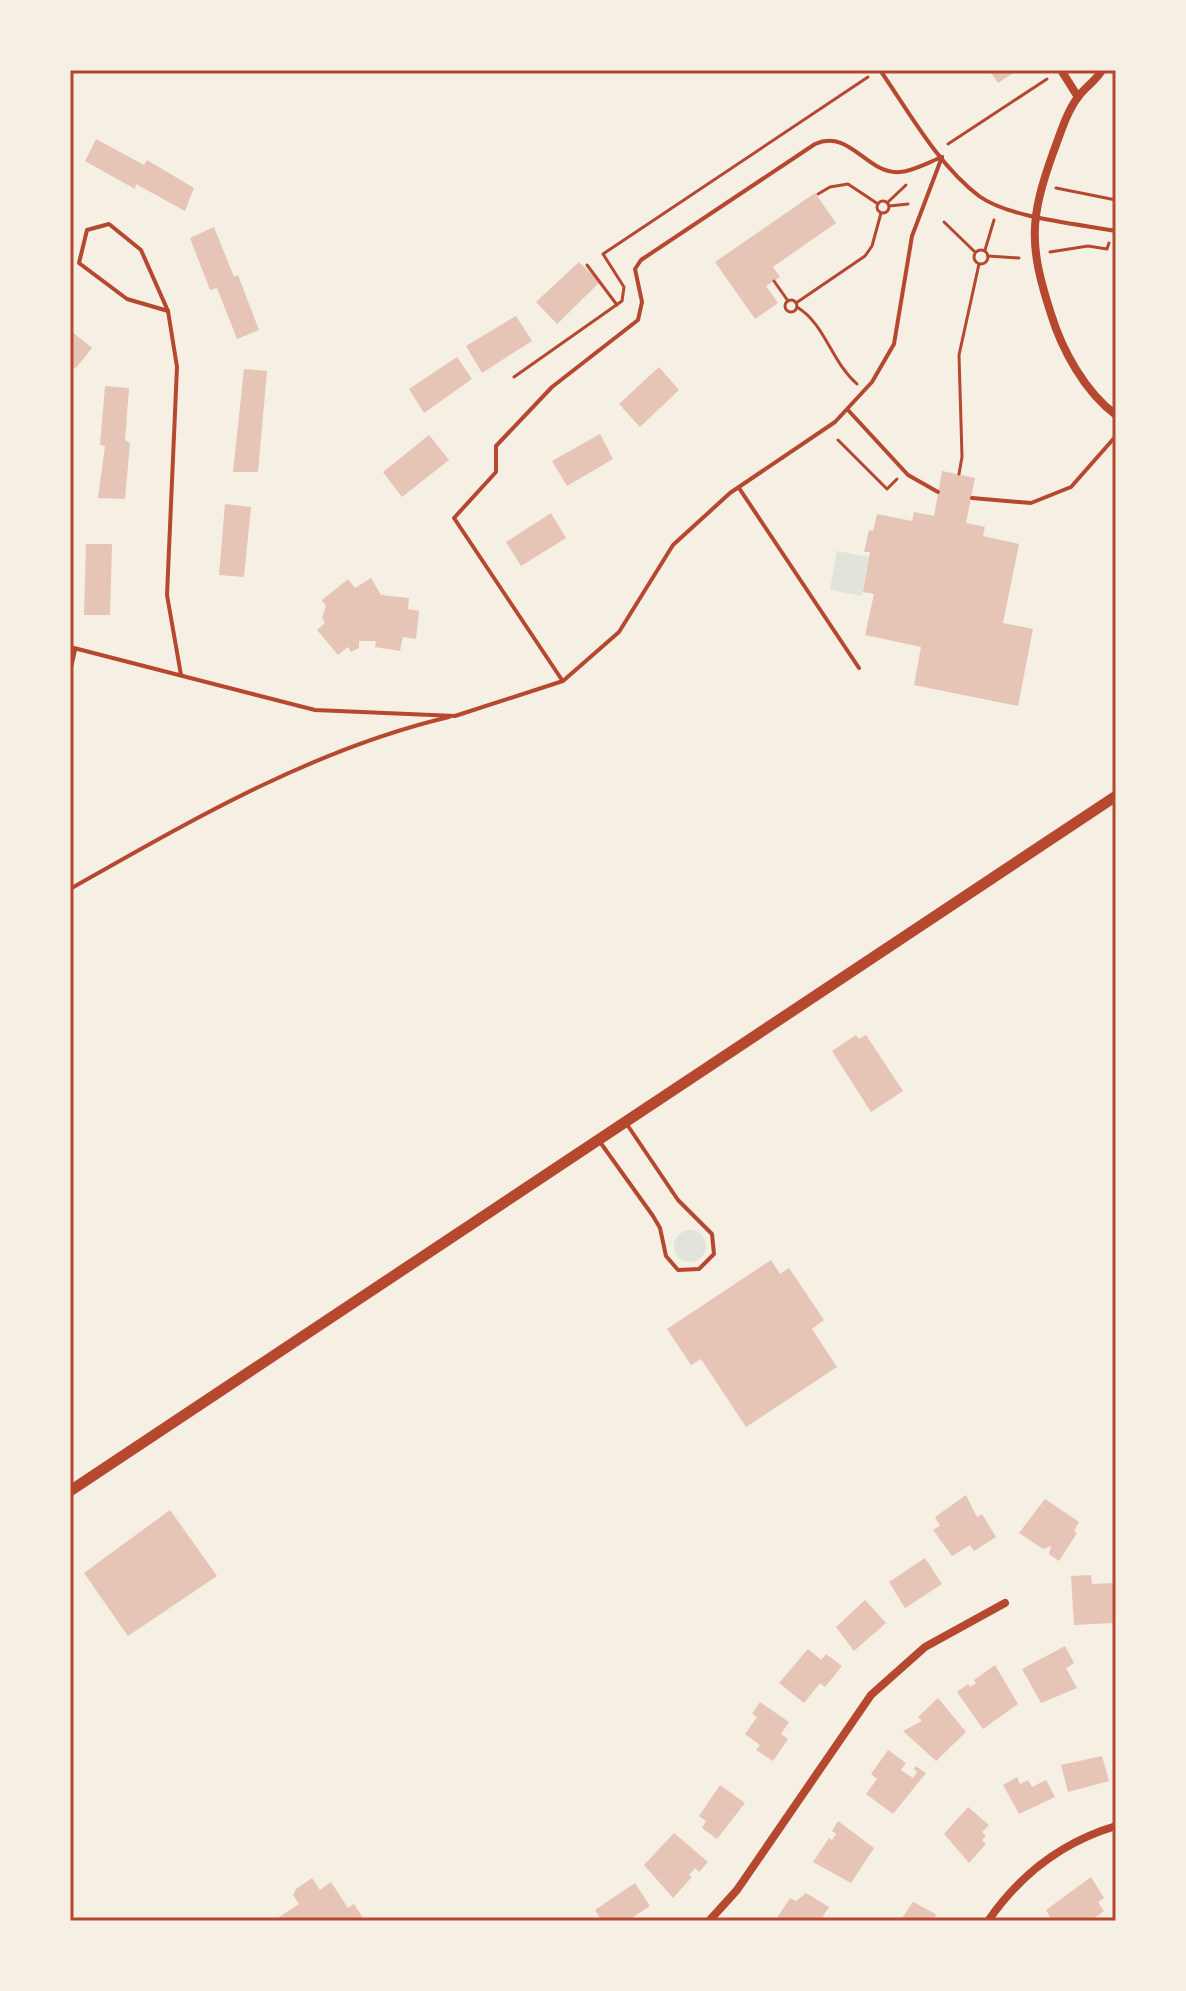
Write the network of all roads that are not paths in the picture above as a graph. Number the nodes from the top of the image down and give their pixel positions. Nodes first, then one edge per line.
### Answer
1 (880, 70) edge
2 (1061, 70) edge
3 (1102, 70) edge
4 (1078, 97) junction
5 (942, 157) junction
6 (1034, 215) junction
7 (1116, 231) edge
8 (168, 311) junction
9 (848, 410) junction
10 (1116, 415) edge
11 (1116, 436) edge
12 (739, 488) junction
13 (938, 492) dead end
14 (972, 498) dead end
15 (73, 648) edge
16 (859, 668) dead end
17 (70, 672) edge
18 (181, 675) junction
19 (563, 681) junction
20 (455, 716) junction
21 (1116, 796) edge
22 (70, 889) edge
23 (626, 1122) junction
24 (599, 1140) junction
25 (70, 1491) edge
26 (1005, 1603) dead end
27 (1116, 1826) edge
28 (709, 1921) edge
29 (988, 1921) edge

1 - 5 lane
2 - 4 street
3 - 4 street
4 - 6 street
5 - 6 lane
5 - 9 lane
5 - 19 lane
6 - 7 lane
6 - 10 street
8 - 8 lane
8 - 18 lane
9 - 12 lane
9 - 13 lane
11 - 14 lane
12 - 16 lane
12 - 19 lane
15 - 17 lane
15 - 18 lane
18 - 20 lane
19 - 20 lane
20 - 22 lane
21 - 23 main road
23 - 24 main road
23 - 24 lane
24 - 25 main road
26 - 28 street
27 - 29 street

